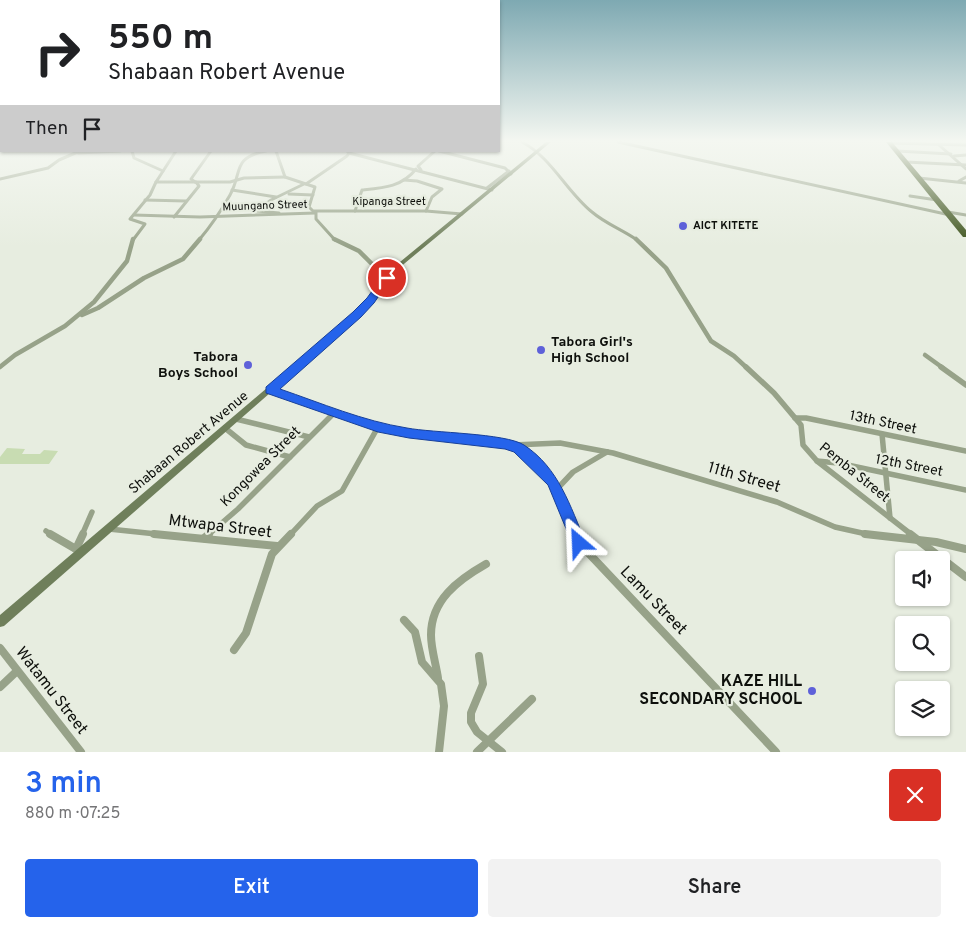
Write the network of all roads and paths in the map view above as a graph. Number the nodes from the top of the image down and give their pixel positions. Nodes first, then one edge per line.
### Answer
1 (159, 177) edge
2 (192, 177) edge
3 (235, 177) edge
4 (281, 177) edge
5 (285, 177) edge
6 (314, 177) edge
7 (410, 177) edge
8 (447, 177) edge
9 (505, 177) edge
10 (560, 177) edge
11 (782, 177) edge
12 (966, 177) edge
13 (919, 178) joint
14 (401, 180) junction
15 (234, 181) junction
16 (156, 182) junction
17 (195, 182) junction
18 (959, 182) junction
19 (966, 183) edge
20 (305, 184) junction
21 (490, 189) junction
22 (232, 190) junction
23 (287, 193) junction
24 (314, 195) junction
25 (910, 196) dead end
26 (271, 199) junction
27 (145, 200) junction
28 (938, 200) junction
29 (186, 201) junction
30 (310, 210) junction
31 (355, 211) junction
32 (426, 211) junction
33 (279, 213) junction
34 (316, 213) junction
35 (949, 213) junction
36 (462, 214) junction
37 (134, 215) junction
38 (966, 215) edge
39 (272, 216) junction
40 (156, 217) junction
41 (174, 217) junction
42 (215, 217) junction
43 (145, 224) junction
44 (965, 232) edge
45 (391, 272) junction
46 (76, 318) junction
47 (925, 355) dead end
48 (1, 365) edge
49 (966, 385) edge
50 (271, 390) junction
51 (334, 413) junction
52 (795, 418) junction
53 (236, 419) junction
54 (378, 427) junction
55 (225, 428) junction
56 (882, 434) junction
57 (309, 437) junction
58 (512, 446) junction
59 (966, 451) edge
60 (607, 452) junction
61 (290, 457) junction
62 (817, 461) junction
63 (886, 474) junction
64 (557, 489) junction
65 (966, 490) edge
66 (92, 512) dead end
67 (890, 518) junction
68 (108, 529) junction
69 (46, 531) dead end
70 (204, 538) junction
71 (919, 541) junction
72 (277, 546) junction
73 (966, 549) edge
74 (79, 550) junction
75 (486, 564) dead end
76 (966, 577) edge
77 (2, 618) edge
78 (404, 620) dead end
79 (0, 648) edge
80 (234, 650) dead end
81 (479, 656) dead end
82 (17, 671) junction
83 (438, 679) junction
84 (0, 687) edge
85 (532, 699) dead end
86 (489, 742) junction
87 (81, 752) edge
88 (439, 752) edge
89 (477, 752) edge
90 (502, 752) edge
91 (776, 752) edge

1 - 16 street
2 - 17 street
3 - 15 street
4 - 15 street
5 - 20 street
6 - 20 street
7 - 14 street
8 - 21 street
9 - 21 street, Shabaan Robert Avenue
10 - 52 street, Pemba Street
11 - 35 street
12 - 18 street
13 - 18 street
13 - 28 highway
14 - 31 street
14 - 32 street
15 - 17 street
15 - 22 street
16 - 17 street
16 - 27 street
17 - 29 street
18 - 19 street
20 - 23 street
20 - 24 street
21 - 36 street, Shabaan Robert Avenue
22 - 26 street
22 - 42 street
23 - 24 street
23 - 26 street
24 - 30 street
25 - 28 street
26 - 33 street
27 - 29 street
27 - 37 street
28 - 35 highway
29 - 41 street
30 - 33 street
30 - 34 street, Kipanga Street
31 - 32 street, Kipanga Street
31 - 34 street, Kipanga Street
32 - 36 street, Kipanga Street
33 - 39 street
34 - 39 street, Muungano Street
34 - 45 street
35 - 38 street
35 - 44 highway
36 - 45 street, Shabaan Robert Avenue
37 - 40 street, Muungano Street
37 - 43 street
39 - 42 street, Muungano Street
40 - 41 street, Muungano Street
40 - 43 street
41 - 42 street, Muungano Street
42 - 46 street, Muungano Street
43 - 46 street, Muungano Street
45 - 50 street, Shabaan Robert Avenue
46 - 48 street, Muungano Street
47 - 49 street
50 - 51 street, Lamu Street
50 - 53 street, Shabaan Robert Avenue
51 - 54 street, Lamu Street
51 - 57 street, Kongowea Street
52 - 56 street, 13th Street
52 - 62 street, Pemba Street
53 - 55 street, Shabaan Robert Avenue
53 - 57 street
54 - 58 street, Lamu Street
54 - 72 street
55 - 61 street
55 - 68 street, Shabaan Robert Avenue
56 - 59 street, 13th Street
56 - 63 street
57 - 61 street, Kongowea Street
58 - 60 street, 11th Street
58 - 64 street, Lamu Street
60 - 64 street
60 - 71 street, 11th Street
61 - 70 street, Kongowea Street
62 - 63 street, 12th Street
62 - 67 street, Pemba Street
63 - 65 street, 12th Street
63 - 67 street
64 - 91 street, Lamu Street
66 - 74 street
67 - 71 street, Pemba Street
68 - 70 street, Mtwapa Street
68 - 74 street, Shabaan Robert Avenue
69 - 74 street
70 - 72 street, Mtwapa Street
71 - 73 street, 11th Street
71 - 76 street, Pemba Street
72 - 80 street, Mtwapa Street
74 - 77 street, Shabaan Robert Avenue
75 - 83 street
78 - 83 street
79 - 82 street, Watamu Street
81 - 86 street
82 - 84 street
82 - 87 street, Watamu Street
83 - 88 street
85 - 86 street
86 - 89 street
86 - 90 street

